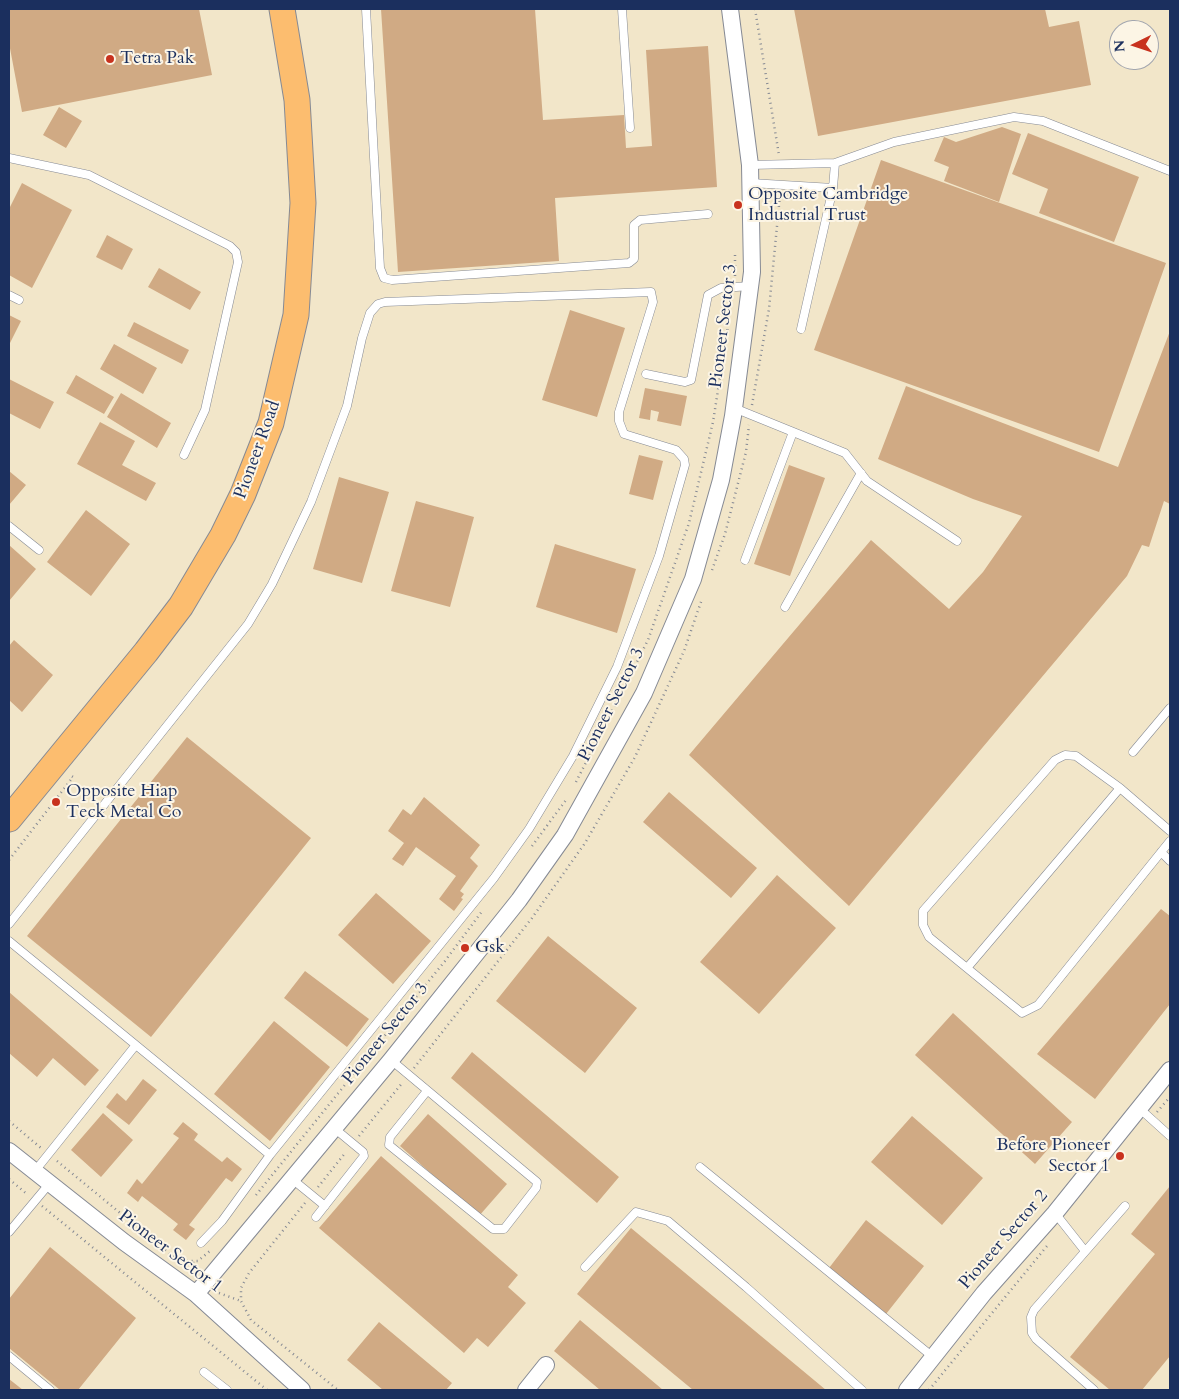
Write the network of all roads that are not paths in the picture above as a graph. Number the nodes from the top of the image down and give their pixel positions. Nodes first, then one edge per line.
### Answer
1 (282, 9) edge
2 (366, 9) edge
3 (622, 9) edge
4 (730, 9) edge
5 (630, 128) dead end
6 (10, 161) edge
7 (835, 163) junction
8 (750, 165) junction
9 (1170, 172) edge
10 (751, 182) junction
11 (833, 188) junction
12 (708, 214) dead end
13 (743, 286) junction
14 (9, 295) edge
15 (18, 300) dead end
16 (801, 329) dead end
17 (646, 374) dead end
18 (734, 408) junction
19 (793, 432) junction
20 (184, 455) dead end
21 (861, 473) junction
22 (9, 526) edge
23 (957, 541) dead end
24 (39, 550) dead end
25 (745, 560) dead end
26 (785, 607) dead end
27 (1170, 708) edge
28 (1133, 752) dead end
29 (1120, 788) junction
30 (9, 819) edge
31 (1170, 832) edge
32 (1170, 841) edge
33 (1161, 852) junction
34 (1170, 861) edge
35 (9, 924) edge
36 (9, 940) edge
37 (967, 968) junction
38 (135, 1046) junction
39 (391, 1060) junction
40 (1170, 1070) edge
41 (427, 1091) junction
42 (1139, 1108) junction
43 (334, 1128) junction
44 (1170, 1136) edge
45 (9, 1151) edge
46 (270, 1155) junction
47 (700, 1167) dead end
48 (35, 1171) junction
49 (291, 1177) junction
50 (50, 1183) junction
51 (325, 1206) junction
52 (1125, 1206) dead end
53 (1054, 1213) junction
54 (316, 1217) dead end
55 (10, 1228) edge
56 (201, 1243) dead end
57 (1085, 1251) junction
58 (585, 1267) dead end
59 (196, 1294) junction
60 (9, 1356) edge
61 (933, 1357) junction
62 (546, 1365) dead end
63 (204, 1372) dead end
64 (298, 1389) edge
65 (50, 1390) edge
66 (227, 1390) edge
67 (526, 1390) edge
68 (862, 1390) edge
69 (907, 1390) edge
70 (1094, 1390) edge

1 - 30 main road, Pioneer Road
2 - 12 lane
3 - 5 lane
4 - 8 street, Pioneer Sector 3
6 - 20 lane
7 - 8 lane
7 - 9 lane
7 - 11 lane
8 - 10 street, Pioneer Sector 3
10 - 11 lane
10 - 13 street, Pioneer Sector 3
11 - 16 lane
13 - 17 lane
13 - 18 street, Pioneer Sector 3
14 - 15 lane
18 - 19 lane
18 - 39 street, Pioneer Sector 3
19 - 21 lane
19 - 25 lane
21 - 23 lane
21 - 26 lane
22 - 24 lane
27 - 28 lane
29 - 31 lane
29 - 37 lane
29 - 37 lane
32 - 33 lane
33 - 34 lane
33 - 37 lane
35 - 46 lane
36 - 38 lane
38 - 46 lane
38 - 48 lane
39 - 41 lane
39 - 43 street, Pioneer Sector 3
40 - 42 street, Pioneer Sector 2
41 - 41 lane
42 - 44 lane
42 - 53 street, Pioneer Sector 2
43 - 49 street, Pioneer Sector 3
43 - 51 lane
45 - 48 street, Pioneer Sector 1
46 - 56 lane
47 - 61 lane
48 - 50 street, Pioneer Sector 1
49 - 51 lane
49 - 59 street, Pioneer Sector 3
50 - 55 lane
50 - 59 street, Pioneer Sector 1
51 - 54 lane
52 - 57 lane
53 - 57 lane
53 - 61 street, Pioneer Sector 2
57 - 70 lane
58 - 68 lane
59 - 64 street, Pioneer Sector 1
60 - 65 lane
61 - 69 street, Pioneer Sector 2
62 - 67 street
63 - 66 lane

